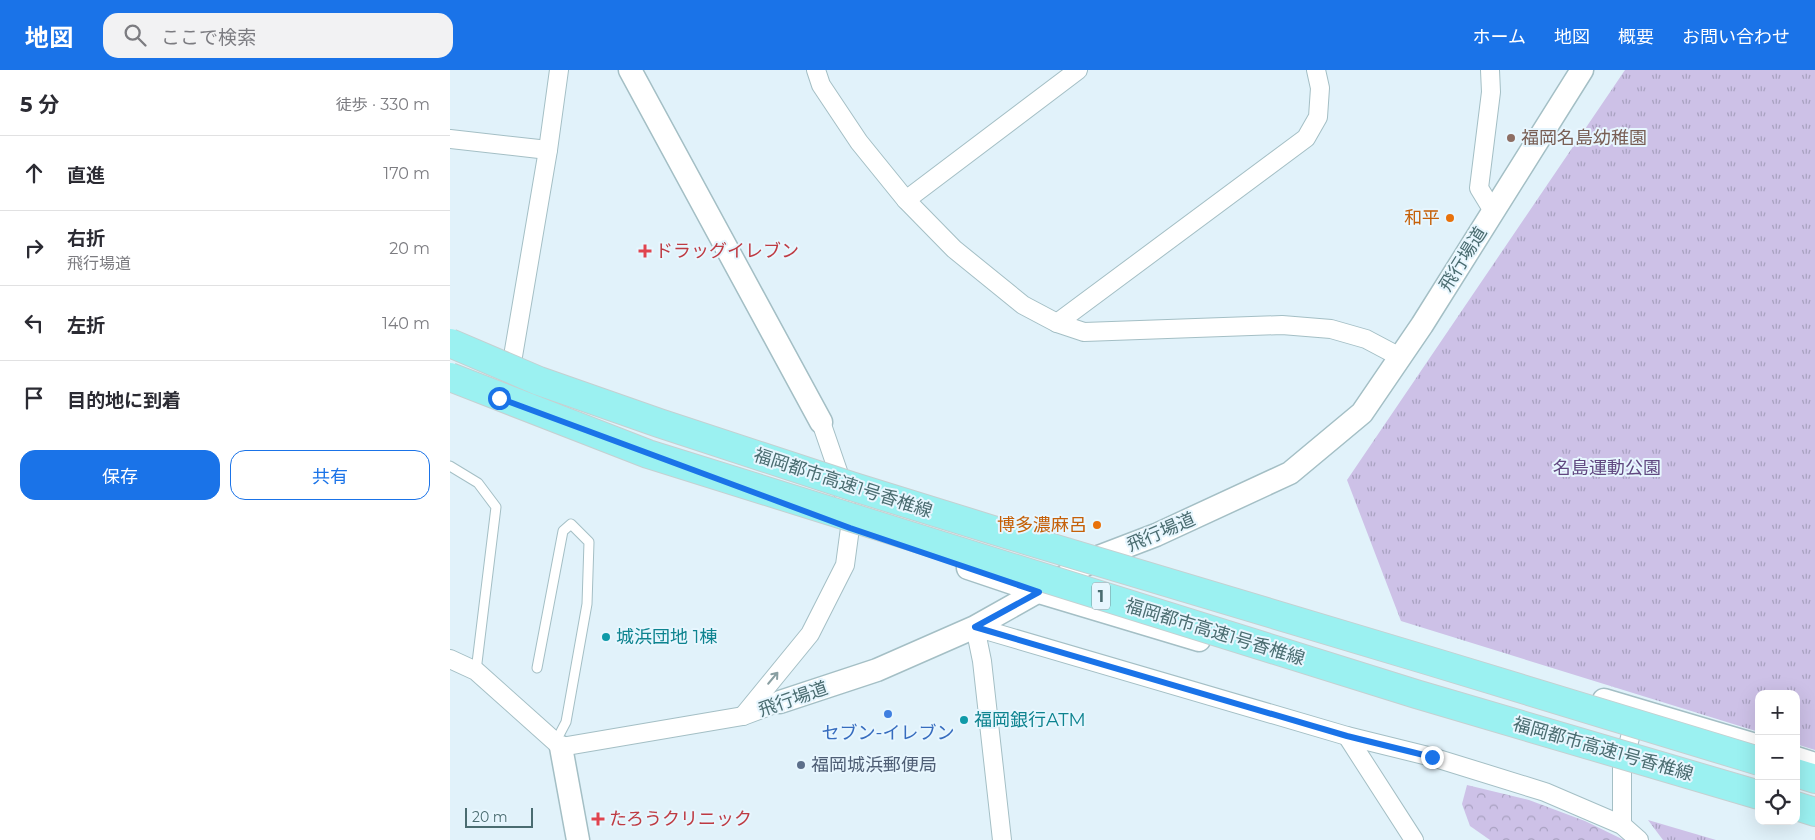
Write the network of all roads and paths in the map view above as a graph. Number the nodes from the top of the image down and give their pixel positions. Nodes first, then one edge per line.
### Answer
1 (559, 70) edge
2 (630, 70) edge
3 (816, 70) edge
4 (1316, 70) edge
5 (1490, 70) edge
6 (1582, 70) edge
7 (1074, 71) edge
8 (450, 139) edge
9 (548, 150) junction
10 (906, 200) junction
11 (1493, 211) junction
12 (1058, 323) junction
13 (450, 341) edge
14 (1400, 357) junction
15 (511, 368) junction
16 (450, 377) edge
17 (821, 422) joint
18 (450, 466) edge
19 (842, 484) junction
20 (850, 528) junction
21 (1101, 556) junction
22 (1039, 592) junction
23 (975, 627) junction
24 (450, 660) edge
25 (537, 668) dead end
26 (476, 671) junction
27 (780, 702) joint
28 (1638, 710) junction
29 (743, 716) junction
30 (1347, 736) junction
31 (558, 744) junction
32 (1755, 745) edge
33 (1800, 759) edge
34 (1755, 760) edge
35 (1815, 764) edge
36 (1622, 769) junction
37 (1800, 774) edge
38 (1815, 779) edge
39 (1755, 794) edge
40 (1755, 806) edge
41 (1800, 807) edge
42 (1815, 812) edge
43 (1800, 818) edge
44 (1815, 822) edge
45 (1622, 825) junction
46 (578, 840) edge
47 (1002, 840) edge
48 (1414, 840) edge
49 (1639, 840) edge

1 - 9 street
2 - 17 street
3 - 10 street
4 - 12 street
5 - 11 street
6 - 11 street, 飛行場道
7 - 10 street
8 - 9 street
9 - 15 street
10 - 12 street
11 - 14 street, 飛行場道
12 - 14 street
13 - 15 street
13 - 34 highway, 福岡都市高速1号香椎線 / 1, bridge
14 - 21 street, 飛行場道
15 - 19 street
16 - 20 street
16 - 39 highway, 福岡都市高速1号香椎線 / 1, bridge
17 - 19 street
18 - 26 lane
19 - 20 street
19 - 21 street
20 - 22 street
29 -> 20 street
21 - 22 street, 飛行場道
21 - 28 street
22 - 23 street, 飛行場道
22 - 36 street
23 - 27 street, 飛行場道
23 - 30 street
23 - 47 street
24 - 26 street
25 - 31 lane
26 - 31 street
27 - 29 street, 飛行場道
28 - 32 street
28 - 36 street
29 - 31 street, 飛行場道
30 - 45 street
30 - 48 street
31 - 46 street
33 - 35 street
36 - 40 street
36 - 45 street
37 - 38 highway
41 - 42 highway
43 - 44 street
45 - 49 street

